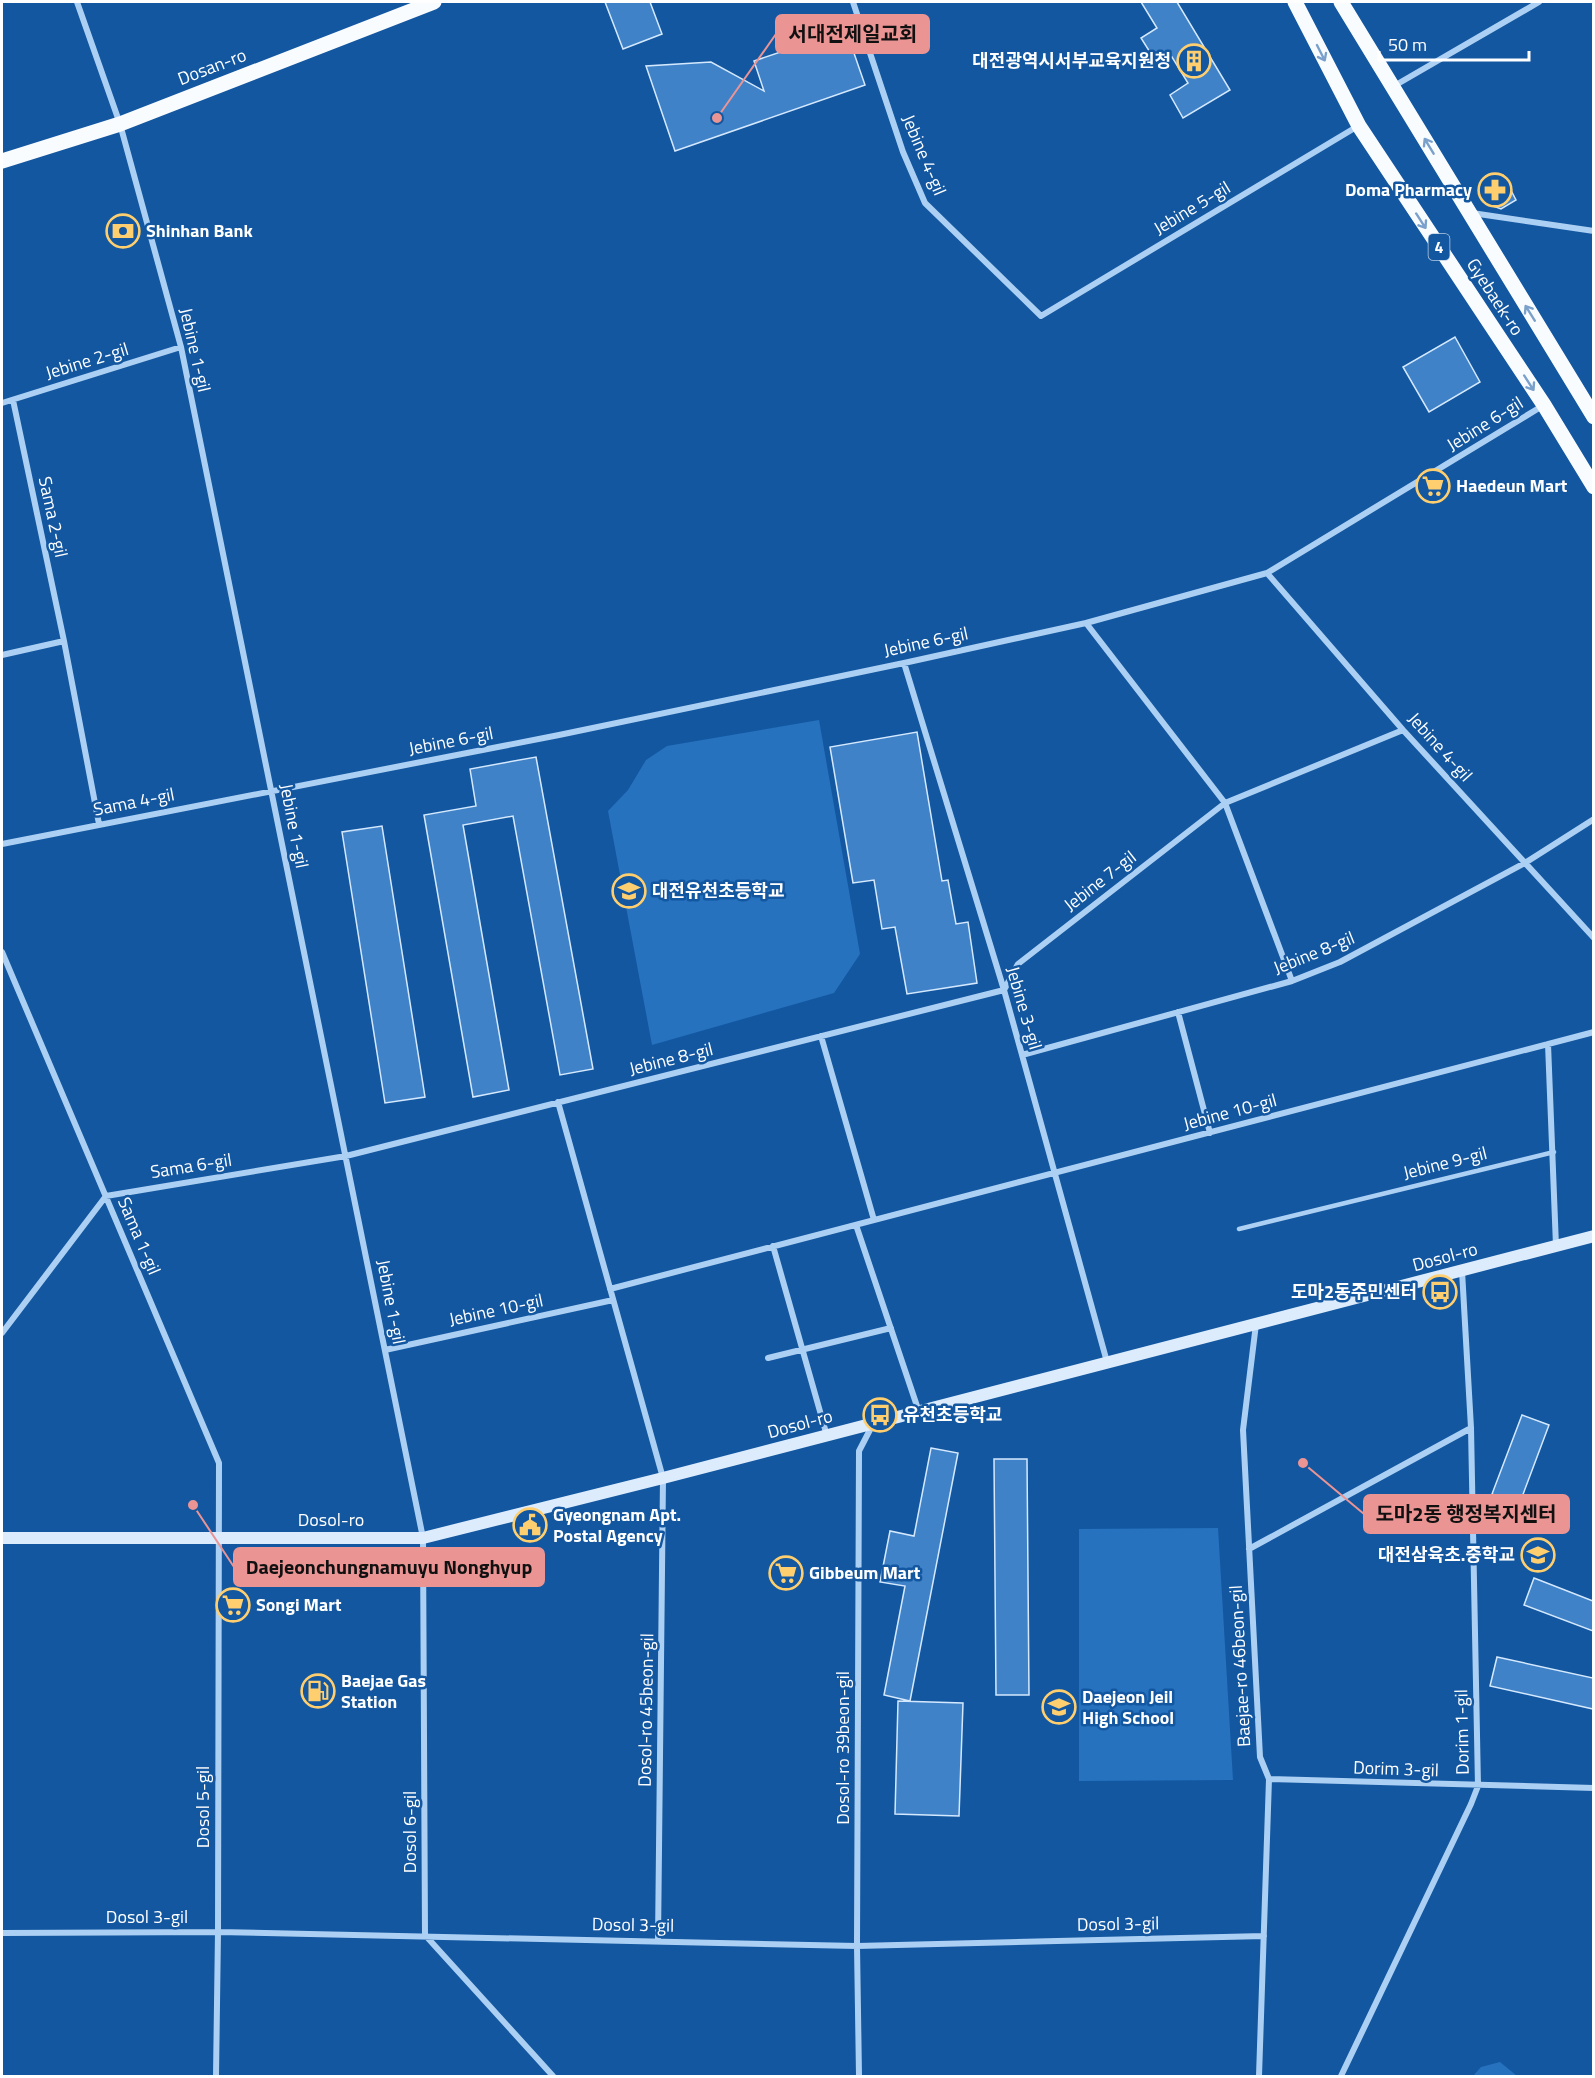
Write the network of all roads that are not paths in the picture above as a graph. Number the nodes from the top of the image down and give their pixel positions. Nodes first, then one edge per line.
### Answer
1 (77, 2) edge
2 (434, 2) edge
3 (853, 2) edge
4 (1294, 2) edge
5 (1341, 2) edge
6 (1539, 2) edge
7 (1394, 87) junction
8 (120, 124) junction
9 (1359, 126) junction
10 (2, 161) edge
11 (1468, 212) junction
12 (1593, 231) edge
13 (1041, 316) joint
14 (181, 347) junction
15 (13, 400) junction
16 (2, 403) edge
17 (1544, 405) junction
18 (1593, 417) edge
19 (1593, 487) edge
20 (1267, 573) junction
21 (1086, 623) junction
22 (64, 641) junction
23 (2, 655) edge
24 (904, 663) junction
25 (1403, 730) junction
26 (271, 790) junction
27 (1225, 803) junction
28 (1593, 819) edge
29 (99, 824) junction
30 (2, 844) edge
31 (1525, 863) junction
32 (1593, 938) edge
33 (2, 952) edge
34 (1292, 981) junction
35 (1004, 990) junction
36 (1178, 1012) junction
37 (1593, 1032) edge
38 (821, 1036) junction
39 (1548, 1044) junction
40 (1022, 1055) junction
41 (558, 1102) junction
42 (1210, 1133) junction
43 (1554, 1152) junction
44 (346, 1156) junction
45 (1054, 1173) junction
46 (106, 1196) junction
47 (874, 1220) junction
48 (856, 1225) junction
49 (1239, 1229) dead end
50 (1593, 1236) edge
51 (773, 1246) junction
52 (1556, 1246) junction
53 (1462, 1271) junction
54 (610, 1289) junction
55 (613, 1300) junction
56 (1256, 1324) junction
57 (891, 1328) junction
58 (2, 1333) edge
59 (385, 1350) junction
60 (801, 1350) junction
61 (768, 1358) dead end
62 (1107, 1363) junction
63 (919, 1412) junction
64 (873, 1424) junction
65 (1471, 1428) junction
66 (827, 1436) junction
67 (663, 1478) junction
68 (2, 1538) edge
69 (219, 1538) junction
70 (423, 1538) junction
71 (1249, 1549) junction
72 (1269, 1779) junction
73 (1478, 1786) junction
74 (1593, 1788) edge
75 (218, 1932) junction
76 (2, 1933) edge
77 (425, 1935) junction
78 (1264, 1936) junction
79 (658, 1941) junction
80 (857, 1946) junction
81 (216, 2076) edge
82 (553, 2076) edge
83 (860, 2076) edge
84 (1259, 2076) edge
85 (1341, 2076) edge

1 - 8 street, Jebine 1-gil
2 - 8 main road, Dosan-ro
3 - 13 street, Jebine 4-gil
4 -> 9 main road, Gyebaek-ro / 4
5 - 7 main road, Gyebaek-ro
6 - 7 street
11 -> 7 main road, Gyebaek-ro
8 - 10 main road, Dosan-ro
8 - 14 street, Jebine 1-gil
9 - 13 street, Jebine 5-gil
9 -> 17 main road, Gyebaek-ro / 4
11 - 12 street
18 -> 11 main road, Gyebaek-ro
14 - 15 street, Jebine 2-gil
14 - 26 street, Jebine 1-gil
15 - 16 street, Jebine 2-gil
15 - 22 street, Sama 2-gil
17 - 19 main road, Gyebaek-ro / 4
17 - 20 street, Jebine 6-gil
20 - 21 street, Jebine 6-gil
20 - 25 street, Jebine 4-gil
21 - 24 street, Jebine 6-gil
21 - 27 street
22 - 23 street
22 - 29 street, Sama 2-gil
24 - 26 street, Jebine 6-gil
24 - 35 street, Jebine 3-gil
25 - 27 street, Jebine 7-gil
25 - 31 street, Jebine 4-gil
26 - 29 street, Sama 4-gil
26 - 44 street, Jebine 1-gil
27 - 34 street
27 - 35 street, Jebine 7-gil
28 - 31 street, Jebine 8-gil
29 - 30 street, Sama 4-gil
31 - 32 street, Jebine 4-gil
31 - 34 street, Jebine 8-gil
33 - 46 street, Sama 1-gil
34 - 36 street, Jebine 8-gil
35 - 38 street, Jebine 8-gil
35 - 40 street, Jebine 3-gil
36 - 40 street, Jebine 8-gil
36 - 42 street
37 - 39 street, Jebine 10-gil
38 - 41 street, Jebine 8-gil
38 - 47 street
39 - 42 street, Jebine 10-gil
39 - 43 street
40 - 45 street, Jebine 3-gil
41 - 44 street, Jebine 8-gil
41 - 54 street
42 - 45 street, Jebine 10-gil
43 - 49 lane, Jebine 9-gil
43 - 52 street
44 - 46 street, Sama 6-gil
44 - 59 street, Jebine 1-gil
45 - 47 street, Jebine 10-gil
45 - 62 street, Jebine 3-gil
46 - 58 street
46 - 69 street, Sama 1-gil
47 - 48 street, Jebine 10-gil
48 - 51 street, Jebine 10-gil
48 - 57 street
50 - 52 street, Dosol-ro
51 - 54 street, Jebine 10-gil
51 - 60 street
52 - 53 street, Dosol-ro
53 - 56 street, Dosol-ro
53 - 65 street, Dorim 1-gil
54 - 55 street
55 - 59 street, Jebine 10-gil
55 - 67 street
56 - 62 street, Dosol-ro
56 - 71 street, Baejae-ro 46beon-gil
57 - 60 street
57 - 63 street
59 - 70 street, Jebine 1-gil
60 - 61 street
60 - 66 street
62 - 63 street, Dosol-ro
63 - 64 street, Dosol-ro
64 - 66 street, Dosol-ro
64 - 80 street, Dosol-ro 39beon-gil
65 - 71 street
65 - 73 street, Dorim 1-gil
66 - 67 street, Dosol-ro
67 - 70 street, Dosol-ro
67 - 79 street, Dosol-ro 45beon-gil
68 - 69 street, Dosol-ro
69 - 70 street, Dosol-ro
69 - 75 street, Dosol 5-gil
70 - 77 street, Dosol 6-gil
71 - 72 street, Baejae-ro 46beon-gil
72 - 73 street, Dorim 3-gil
72 - 78 street, Baejae-ro 46beon-gil
73 - 74 street, Dorim 3-gil
73 - 85 street, Dorim 1-gil
75 - 76 street, Dosol 3-gil
75 - 77 street, Dosol 3-gil
75 - 81 street, Dosol 5-gil
77 - 79 street, Dosol 3-gil
77 - 82 street
78 - 80 street, Dosol 3-gil
78 - 84 street, Baejae-ro 46beon-gil
79 - 80 street, Dosol 3-gil
80 - 83 street, Dosol-ro 39beon-gil

